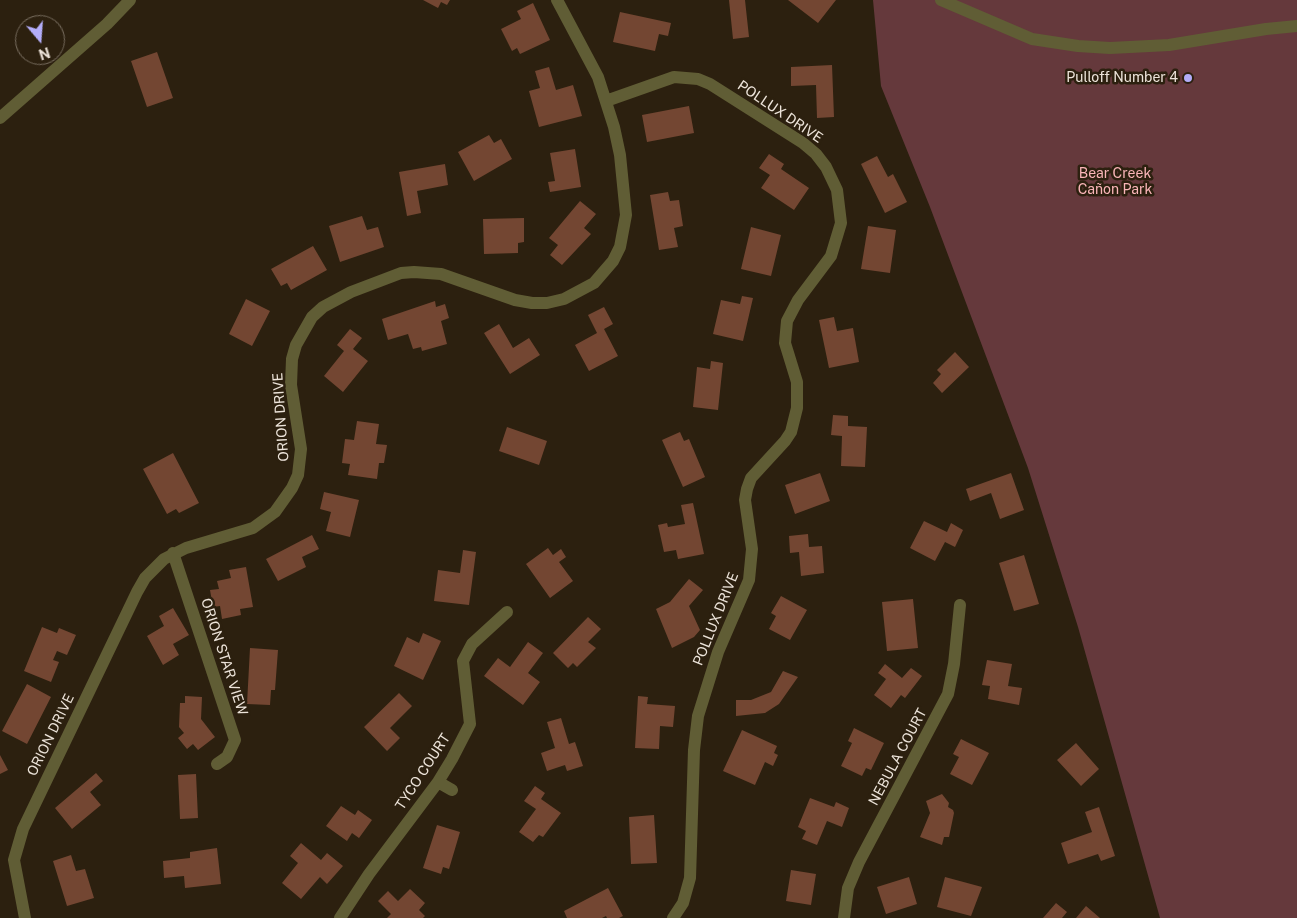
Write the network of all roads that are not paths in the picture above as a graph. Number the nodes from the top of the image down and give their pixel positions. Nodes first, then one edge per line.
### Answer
1 (130, 0) edge
2 (557, 0) edge
3 (940, 0) edge
4 (1297, 26) edge
5 (606, 101) junction
6 (0, 118) edge
7 (173, 553) junction
8 (960, 606) dead end
9 (508, 612) dead end
10 (217, 764) dead end
11 (438, 782) junction
12 (452, 790) dead end
13 (25, 918) edge
14 (340, 918) edge
15 (673, 918) edge
16 (844, 918) edge

1 - 6 street
2 - 5 street, ORION DRIVE
3 - 4 street
5 - 7 street, ORION DRIVE
5 - 15 street, POLLUX DRIVE
7 - 10 street, ORION STAR VIEW
7 - 13 street, ORION DRIVE
8 - 16 street, NEBULA COURT
9 - 11 street, TYCO COURT
11 - 12 street
11 - 14 street, TYCO COURT

